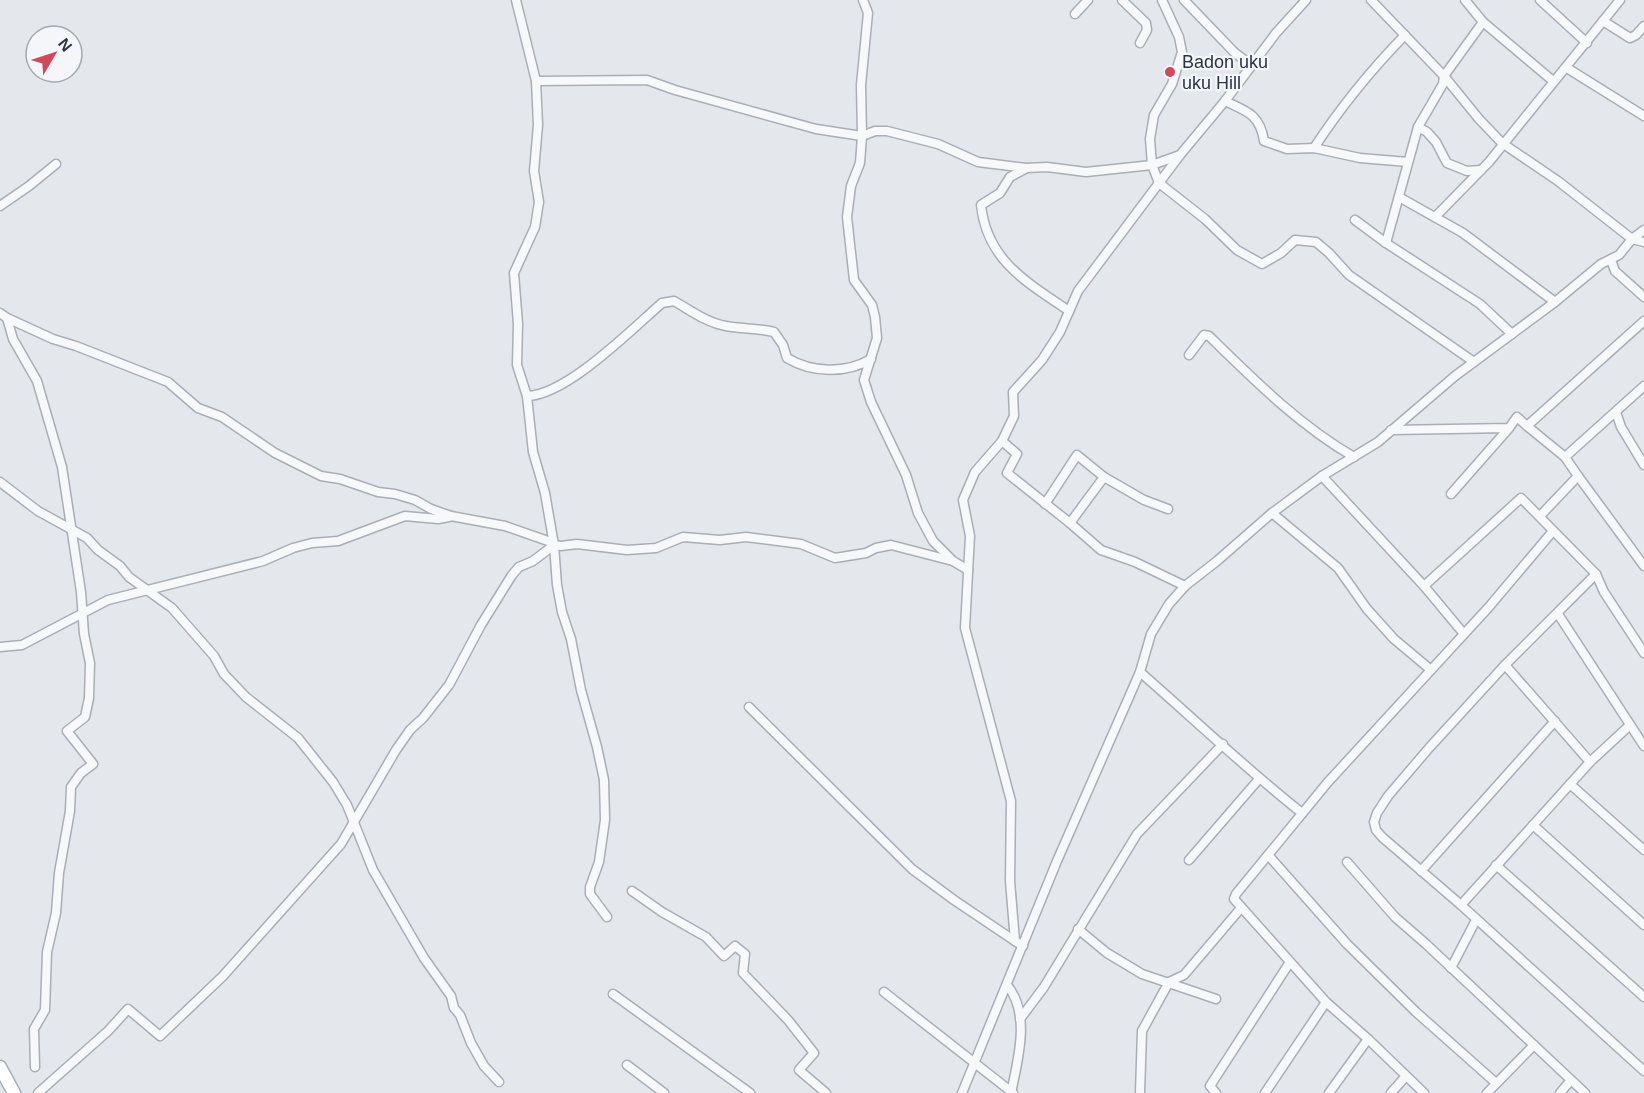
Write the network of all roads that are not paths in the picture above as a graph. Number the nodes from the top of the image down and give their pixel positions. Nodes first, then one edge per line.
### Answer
1 (516, 0) edge
2 (862, 0) edge
3 (1088, 0) edge
4 (1122, 0) edge
5 (1162, 0) edge
6 (1184, 0) edge
7 (1306, 0) edge
8 (1371, 0) edge
9 (1466, 0) edge
10 (1540, 0) edge
11 (1620, 0) edge
12 (1075, 14) dead end
13 (1603, 21) junction
14 (1483, 22) junction
15 (1644, 26) edge
16 (1405, 35) junction
17 (1640, 38) edge
18 (1140, 43) dead end
19 (1587, 43) junction
20 (1251, 65) junction
21 (1567, 68) junction
22 (1444, 76) junction
23 (536, 81) junction
24 (1553, 81) junction
25 (1225, 101) junction
26 (1644, 116) edge
27 (1418, 127) junction
28 (862, 136) junction
29 (1502, 143) junction
30 (1314, 148) junction
31 (1180, 155) junction
32 (1408, 162) junction
33 (56, 164) dead end
34 (1152, 165) junction
35 (1026, 168) junction
36 (1480, 170) junction
37 (1159, 183) junction
38 (1399, 197) junction
39 (0, 206) edge
40 (1435, 217) junction
41 (1355, 220) dead end
42 (1644, 230) edge
43 (1632, 239) junction
44 (1644, 242) edge
45 (1386, 243) junction
46 (1611, 260) junction
47 (1644, 297) edge
48 (1555, 302) junction
49 (1069, 311) junction
50 (4, 315) edge
51 (1644, 321) edge
52 (1512, 334) junction
53 (1189, 355) dead end
54 (871, 359) junction
55 (1474, 362) junction
56 (1644, 386) edge
57 (528, 396) junction
58 (1616, 412) junction
59 (1527, 426) junction
60 (1509, 428) junction
61 (1391, 430) junction
62 (1002, 441) junction
63 (1354, 457) junction
64 (1565, 457) junction
65 (1644, 465) edge
66 (1578, 476) junction
67 (1104, 477) junction
68 (1322, 477) junction
69 (0, 482) edge
70 (1451, 494) dead end
71 (1045, 504) junction
72 (1168, 509) dead end
73 (1272, 513) junction
74 (451, 516) junction
75 (1540, 516) junction
76 (1070, 523) junction
77 (72, 528) junction
78 (1553, 531) junction
79 (554, 545) junction
80 (953, 561) junction
81 (1644, 566) edge
82 (968, 570) junction
83 (1596, 574) junction
84 (1185, 586) junction
85 (1424, 586) junction
86 (148, 590) junction
87 (82, 614) junction
88 (1558, 614) junction
89 (1464, 634) junction
90 (0, 647) edge
91 (1644, 653) edge
92 (1505, 665) junction
93 (1431, 670) junction
94 (1140, 672) junction
95 (748, 707) dead end
96 (1555, 721) junction
97 (1630, 725) junction
98 (1223, 744) junction
99 (1644, 746) edge
100 (1590, 762) junction
101 (1259, 779) junction
102 (1570, 784) junction
103 (1302, 813) junction
104 (353, 821) junction
105 (1533, 825) junction
106 (1644, 850) edge
107 (1268, 855) junction
108 (1189, 860) dead end
109 (1347, 862) dead end
110 (1496, 865) junction
111 (1421, 871) junction
112 (632, 891) dead end
113 (1461, 905) junction
114 (1241, 908) junction
115 (608, 917) dead end
116 (1476, 920) junction
117 (1644, 925) edge
118 (1078, 928) junction
119 (1015, 941) junction
120 (1023, 946) junction
121 (1290, 962) junction
122 (1451, 968) junction
123 (1168, 984) junction
124 (1007, 985) junction
125 (884, 992) dead end
126 (1643, 992) edge
127 (612, 994) dead end
128 (1216, 999) dead end
129 (1326, 1002) junction
130 (1020, 1019) junction
131 (1368, 1038) junction
132 (1534, 1045) junction
133 (627, 1065) dead end
134 (975, 1065) junction
135 (0, 1067) edge
136 (34, 1067) dead end
137 (1643, 1068) edge
138 (1406, 1076) junction
139 (1571, 1080) junction
140 (499, 1082) dead end
141 (1496, 1083) junction
142 (8, 1090) edge
143 (1012, 1092) edge
144 (38, 1093) edge
145 (664, 1093) edge
146 (750, 1093) edge
147 (826, 1093) edge
148 (962, 1093) edge
149 (1140, 1093) edge
150 (1216, 1093) edge
151 (1265, 1093) edge
152 (1329, 1093) edge
153 (1391, 1093) edge
154 (1424, 1093) edge
155 (1487, 1093) edge
156 (1560, 1093) edge
157 (1585, 1093) edge

1 - 23 street
2 - 28 street
3 - 12 street
4 - 18 street
5 - 34 street
6 - 20 street
7 - 20 street
8 - 16 street
9 - 14 street
10 - 19 street
11 - 13 street
13 - 17 street
13 - 19 street
14 - 22 street
14 - 24 street
15 - 17 street
16 - 22 street
16 - 30 street
19 - 21 street
20 - 25 street
21 - 24 street
21 - 26 street
22 - 27 street
22 - 29 street
23 - 28 street
23 - 57 street
24 - 29 street
25 - 30 street
25 - 31 street
27 - 32 street
27 - 36 street
28 - 35 street
28 - 54 street
29 - 36 street
29 - 43 street
30 - 32 street
31 - 34 street
31 - 37 street
32 - 38 street
33 - 39 street
34 - 35 street
34 - 37 street
35 - 49 street
36 - 40 street
37 - 49 street
37 - 55 street
38 - 40 street
38 - 45 street
40 - 48 street
41 - 45 street
42 - 43 street
43 - 44 street
43 - 46 street
45 - 52 street
46 - 47 street
46 - 48 street
48 - 52 street
49 - 62 street
50 - 74 street
50 - 77 street
51 - 59 street
52 - 55 street
53 - 63 street
54 - 57 street
54 - 80 street
55 - 61 street
56 - 58 street
57 - 79 street
58 - 64 street
58 - 65 street
59 - 60 street
59 - 64 street
60 - 61 street
60 - 70 street
61 - 63 street
62 - 71 street
62 - 82 street
63 - 68 street
64 - 66 street
66 - 75 street
66 - 81 street
67 - 71 street
67 - 72 street
67 - 76 street
68 - 73 street
68 - 85 street
69 - 77 street
71 - 76 street
73 - 84 street
73 - 93 street
74 - 79 street
74 - 86 street
75 - 78 street
75 - 85 street
76 - 84 street
77 - 86 street
77 - 87 street
78 - 83 street
78 - 89 street
79 - 80 street
79 - 104 street
79 - 115 street
80 - 82 street
82 - 119 street
83 - 88 street
83 - 91 street
84 - 94 street
85 - 89 street
86 - 87 street
86 - 104 street
87 - 90 street
87 - 136 street
88 - 92 street
88 - 97 street
89 - 93 street
92 - 96 street
92 - 111 street
93 - 103 street
94 - 98 street
94 - 120 street
95 - 119 street
96 - 100 street
96 - 111 street
97 - 99 street
97 - 100 street
98 - 101 street
98 - 118 street
100 - 102 street
101 - 103 street
101 - 108 street
102 - 105 street
102 - 106 street
103 - 107 street
104 - 140 street
104 - 144 street
105 - 110 street
105 - 117 street
107 - 114 street
107 - 141 street
109 - 122 street
110 - 113 street
110 - 126 street
111 - 113 street
112 - 147 street
113 - 116 street
114 - 121 street
114 - 123 street
116 - 122 street
116 - 137 street
118 - 123 street
118 - 130 street
119 - 120 street
120 - 124 street
121 - 129 street
121 - 150 street
122 - 132 street
123 - 128 street
123 - 149 street
124 - 130 street
124 - 134 street
125 - 134 street
127 - 146 street
129 - 131 street
129 - 151 street
130 - 143 street
131 - 138 street
131 - 152 street
132 - 139 street
132 - 141 street
133 - 145 street
134 - 143 street
134 - 148 street
135 - 142 street
138 - 153 street
138 - 154 street
139 - 156 street
139 - 157 street
141 - 155 street

